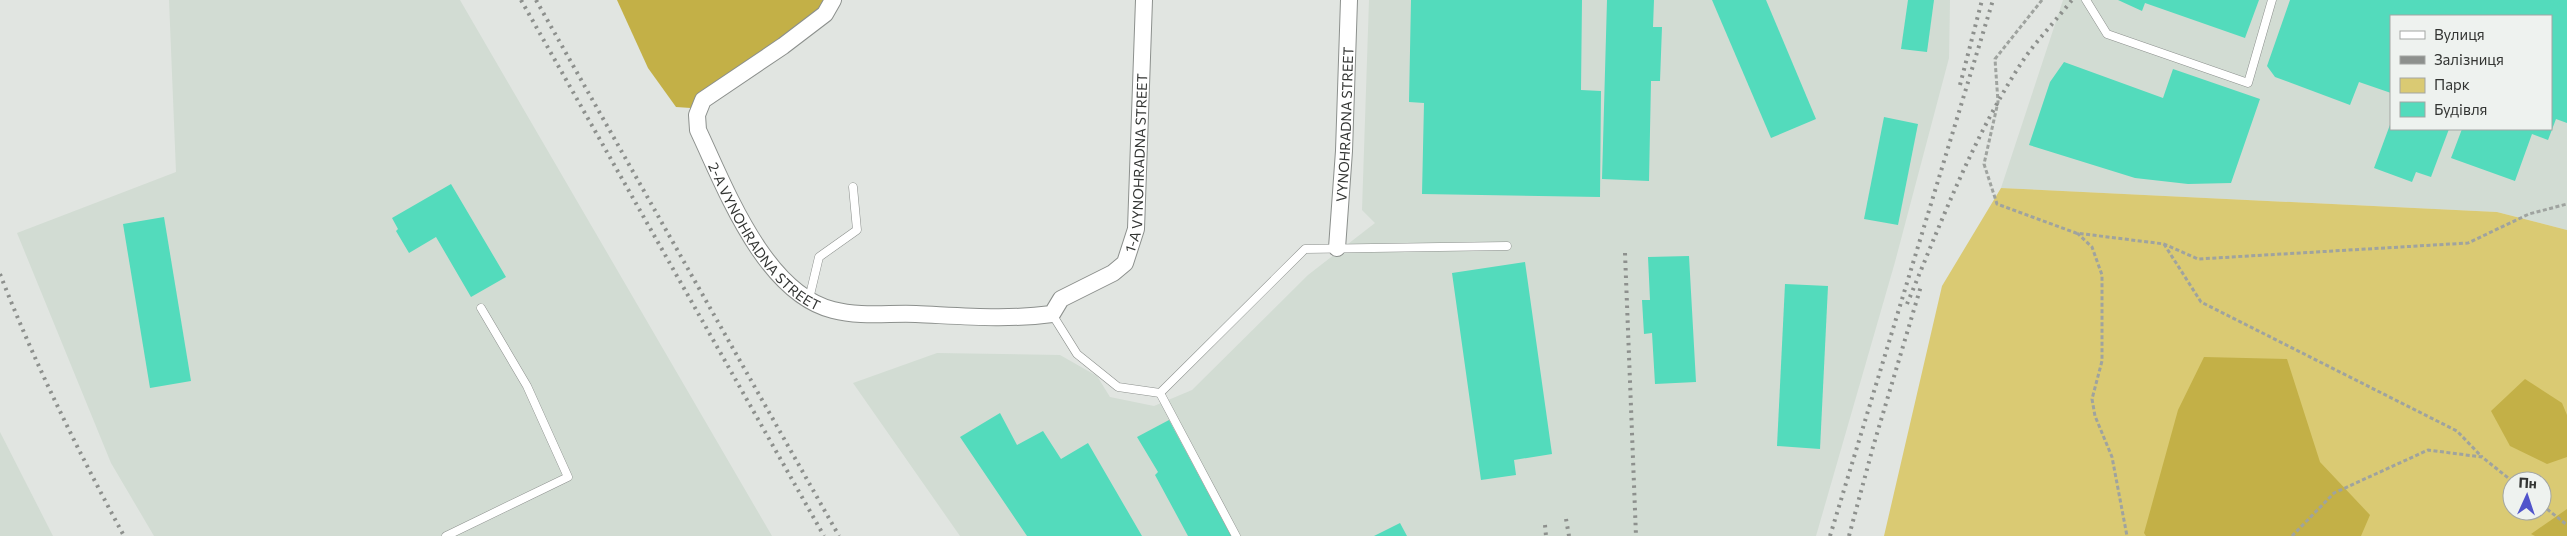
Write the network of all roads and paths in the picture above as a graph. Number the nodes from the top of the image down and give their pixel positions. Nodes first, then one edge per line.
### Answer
1 (832, 0) edge
2 (1144, 0) edge
3 (1348, 0) edge
4 (2042, 0) edge
5 (2086, 0) edge
6 (2272, 0) edge
7 (853, 187) dead end
8 (2567, 204) edge
9 (2076, 233) junction
10 (2164, 244) junction
11 (1507, 246) dead end
12 (1337, 248) junction
13 (808, 300) junction
14 (481, 308) dead end
15 (1052, 314) junction
16 (1160, 393) junction
17 (2482, 457) junction
18 (2502, 473) edge
19 (2552, 513) edge
20 (2567, 525) edge
21 (446, 536) edge
22 (1236, 536) edge
23 (2127, 536) edge
24 (2292, 536) edge

1 - 13 street, 2-A VYNOHRADNA STREET
2 - 15 street, 1-A VYNOHRADNA STREET
3 - 12 street, VYNOHRADNA STREET
4 - 9 path
5 - 6 lane
7 - 13 lane
8 - 10 path
9 - 10 path
9 - 23 path
10 - 17 path
11 - 12 lane
12 - 16 lane
13 - 15 street, 2-A VYNOHRADNA STREET
14 - 21 lane
15 - 16 lane
16 - 22 lane
17 - 18 path
17 - 24 path
19 - 20 path

